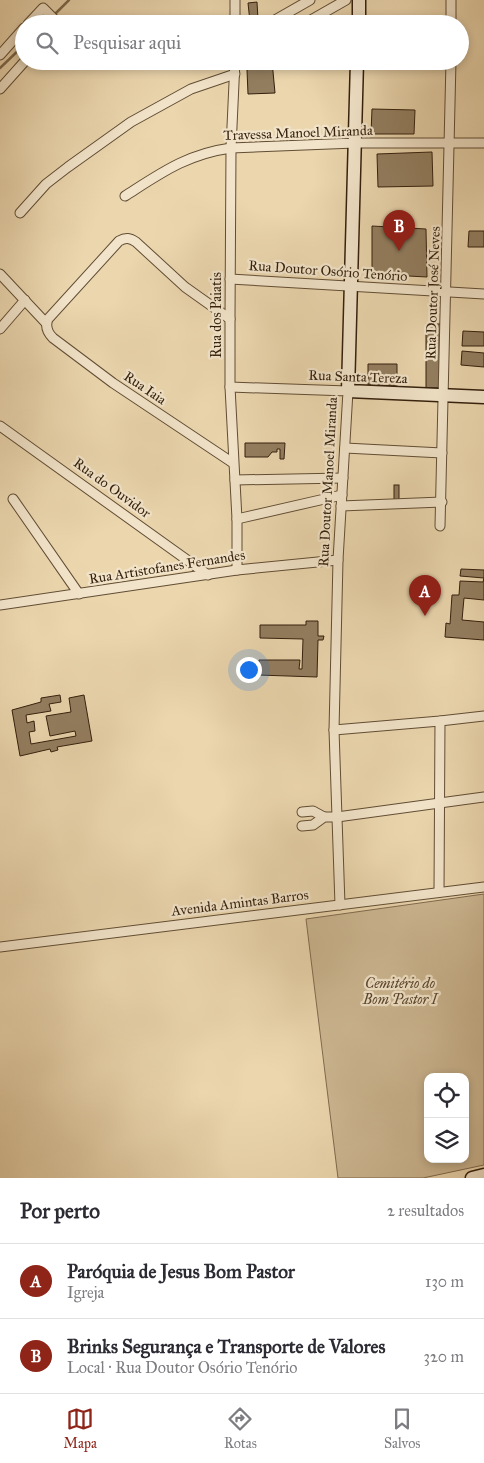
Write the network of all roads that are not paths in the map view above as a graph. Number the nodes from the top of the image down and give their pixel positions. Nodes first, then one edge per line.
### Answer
1 (235, 0) edge
2 (310, 0) edge
3 (346, 0) edge
4 (359, 0) edge
5 (364, 0) edge
6 (451, 0) edge
7 (39, 15) edge
8 (50, 15) edge
9 (235, 15) edge
10 (284, 15) edge
11 (320, 15) edge
12 (359, 15) edge
13 (360, 15) edge
14 (451, 15) edge
15 (15, 38) edge
16 (0, 55) edge
17 (16, 70) edge
18 (235, 70) edge
19 (357, 70) edge
20 (451, 70) edge
21 (235, 74) junction
22 (0, 89) edge
23 (355, 143) junction
24 (450, 143) junction
25 (484, 143) edge
26 (231, 148) junction
27 (125, 196) dead end
28 (20, 213) dead end
29 (0, 274) edge
30 (230, 279) junction
31 (351, 287) junction
32 (447, 292) junction
33 (484, 294) edge
34 (26, 300) junction
35 (230, 319) junction
36 (46, 326) junction
37 (0, 329) edge
38 (230, 387) junction
39 (348, 391) junction
40 (444, 395) junction
41 (484, 398) edge
42 (0, 426) edge
43 (345, 448) junction
44 (442, 453) junction
45 (233, 463) junction
46 (343, 478) junction
47 (235, 480) junction
48 (342, 495) junction
49 (13, 500) dead end
50 (442, 502) junction
51 (341, 506) junction
52 (237, 519) junction
53 (440, 526) dead end
54 (338, 560) junction
55 (237, 570) junction
56 (208, 574) junction
57 (80, 594) junction
58 (0, 605) edge
59 (484, 716) edge
60 (440, 721) junction
61 (334, 730) junction
62 (484, 797) edge
63 (439, 802) junction
64 (302, 812) dead end
65 (324, 817) junction
66 (337, 817) junction
67 (302, 826) dead end
68 (484, 887) edge
69 (439, 892) junction
70 (340, 904) junction
71 (0, 947) edge
72 (484, 1175) edge
73 (472, 1178) edge

1 - 9 street
2 - 10 street
3 - 11 street
4 - 12 street
5 - 13 street
6 - 14 street
7 - 8 street
15 - 16 street
17 - 22 street
18 - 21 street, Rua dos Paiatis
19 - 23 street, Rua Doutor Manoel Miranda
20 - 24 street, Rua Doutor José Neves
21 - 26 street, Rua dos Paiatis
21 - 28 street
23 - 24 street, Travessa Manoel Miranda
23 - 26 street, Travessa Manoel Miranda
23 - 31 street, Rua Doutor Manoel Miranda
24 - 25 street, Travessa Manoel Miranda
24 - 32 street, Rua Doutor José Neves
26 - 27 street, Travessa Manoel Miranda
26 - 30 street, Rua dos Paiatis
29 - 34 street, Rua Iaia
30 - 31 street, Rua Doutor Osório Tenório
30 - 35 street, Rua dos Paiatis
31 - 32 street, Rua Doutor Osório Tenório
31 - 39 street, Rua Doutor Manoel Miranda
32 - 33 street, Rua Doutor Osório Tenório
32 - 40 street, Rua Doutor José Neves
34 - 36 street, Rua Iaia
34 - 37 street
35 - 36 street
35 - 38 street, Rua dos Paiatis
36 - 45 street, Rua Iaia
38 - 39 street, Rua Santa Tereza
38 - 45 street, Rua dos Paiatis
39 - 40 street, Rua Santa Tereza
39 - 43 street, Rua Doutor Manoel Miranda
40 - 41 street, Rua Santa Tereza
40 - 44 street, Rua Doutor José Neves
42 - 56 street, Rua do Ouvidor
43 - 44 street
43 - 46 street, Rua Doutor Manoel Miranda
44 - 50 street, Rua Doutor José Neves
45 - 47 street, Rua dos Paiatis
46 - 47 street
46 - 48 street, Rua Doutor Manoel Miranda
47 - 52 street, Rua dos Paiatis
48 - 51 street, Rua Doutor Manoel Miranda
48 - 52 street
49 - 57 street
50 - 51 street
50 - 53 street, Rua Doutor José Neves
51 - 54 street, Rua Doutor Manoel Miranda
52 - 55 street, Rua dos Paiatis
54 - 55 street, Rua Artistofanes Fernandes
54 - 61 street, Rua Doutor Manoel Miranda
55 - 56 street, Rua Artistofanes Fernandes
56 - 57 street, Rua Artistofanes Fernandes
57 - 58 street, Rua Artistofanes Fernandes
59 - 60 street
60 - 61 street
60 - 63 street
61 - 66 street, Rua Doutor Manoel Miranda
62 - 63 street
63 - 66 street
63 - 69 street
64 - 65 street
65 - 66 street
65 - 67 street
66 - 70 street, Rua Doutor Manoel Miranda
68 - 69 street, Avenida Amintas Barros
69 - 70 street, Avenida Amintas Barros
70 - 71 street, Avenida Amintas Barros
72 - 73 street

